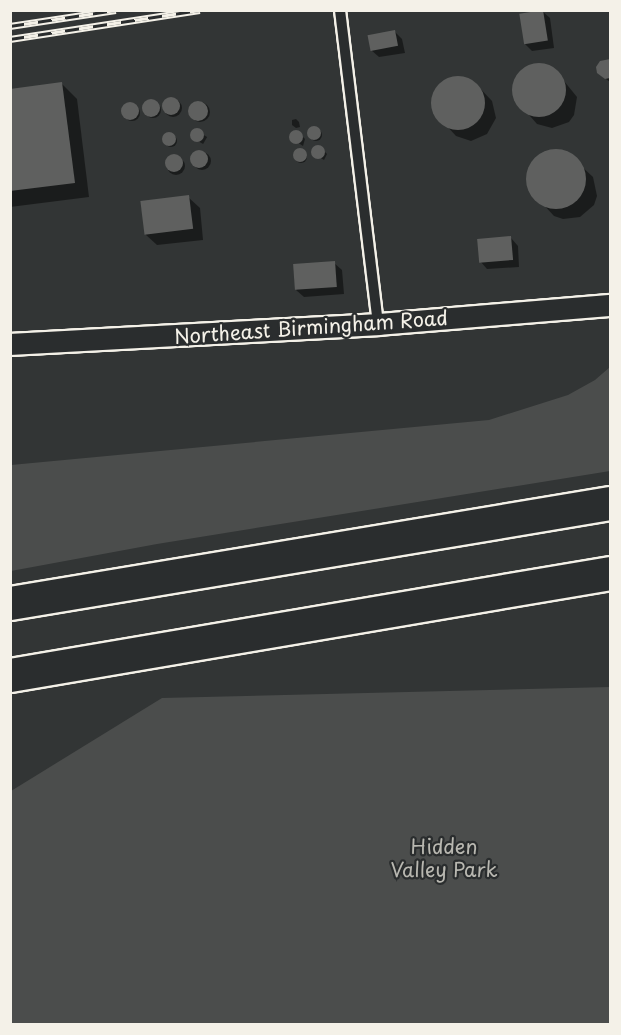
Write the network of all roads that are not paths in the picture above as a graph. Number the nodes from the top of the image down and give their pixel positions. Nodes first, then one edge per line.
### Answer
1 (340, 10) edge
2 (610, 305) edge
3 (378, 324) junction
4 (10, 344) edge
5 (610, 503) edge
6 (610, 573) edge
7 (10, 603) edge
8 (10, 675) edge

1 - 3 lane
2 - 3 street, Northeast Birmingham Road
3 - 4 street, Northeast Birmingham Road
5 - 7 highway
6 - 8 highway

